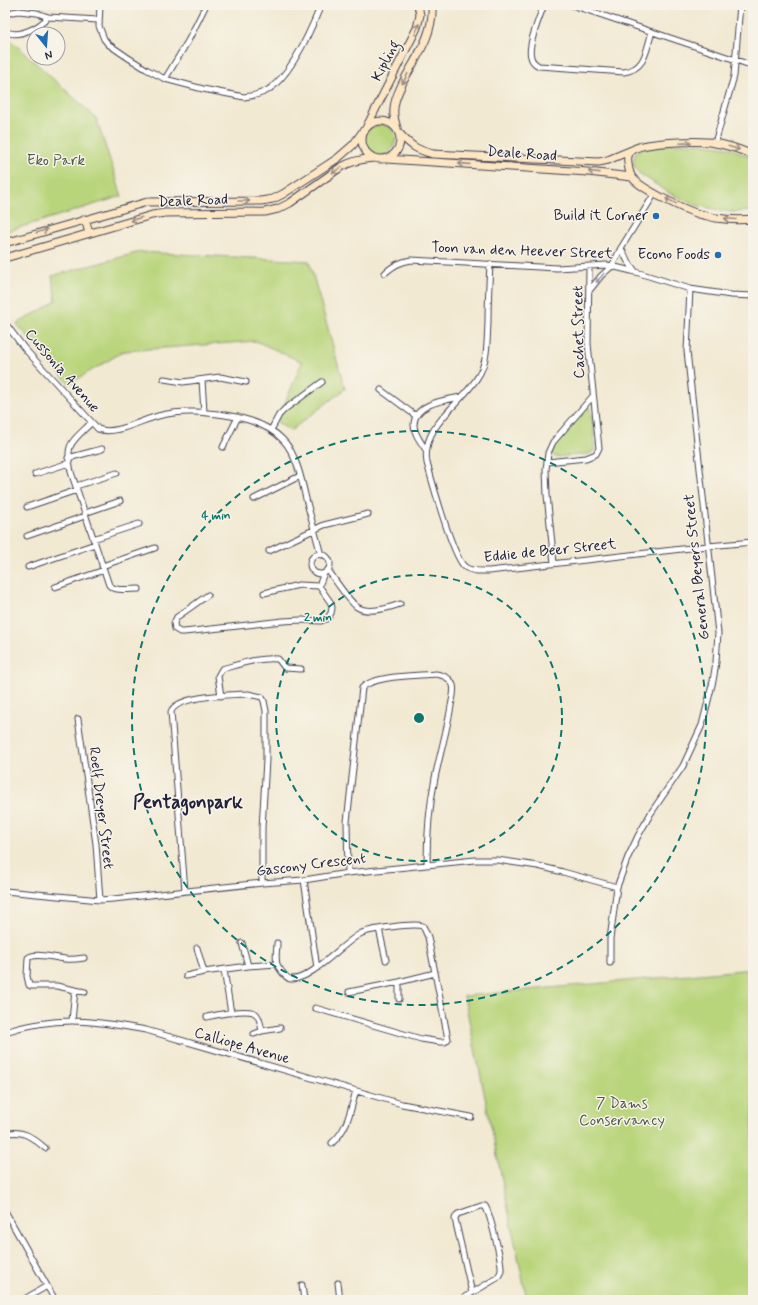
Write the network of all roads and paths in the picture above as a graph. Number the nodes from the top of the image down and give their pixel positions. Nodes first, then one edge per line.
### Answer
1 (100, 5) edge
2 (206, 5) edge
3 (321, 5) edge
4 (418, 5) edge
5 (432, 5) edge
6 (544, 5) edge
7 (572, 5) edge
8 (740, 5) edge
9 (5, 15) edge
10 (48, 17) junction
11 (98, 20) junction
12 (5, 31) edge
13 (652, 32) junction
14 (736, 60) junction
15 (753, 66) edge
16 (165, 78) junction
17 (365, 128) junction
18 (398, 131) junction
19 (715, 143) junction
20 (632, 150) junction
21 (753, 155) edge
22 (374, 158) junction
23 (386, 159) junction
24 (632, 178) junction
25 (655, 194) junction
26 (85, 219) junction
27 (753, 219) edge
28 (89, 233) junction
29 (5, 242) edge
30 (621, 248) junction
31 (5, 258) edge
32 (490, 264) junction
33 (612, 266) junction
34 (589, 267) junction
35 (636, 272) junction
36 (385, 273) dead end
37 (690, 289) junction
38 (589, 291) junction
39 (753, 296) edge
40 (5, 323) edge
41 (164, 379) dead end
42 (202, 380) junction
43 (246, 382) dead end
44 (322, 382) dead end
45 (381, 390) dead end
46 (593, 396) junction
47 (461, 397) junction
48 (204, 412) junction
49 (416, 416) junction
50 (238, 417) junction
51 (91, 423) junction
52 (271, 430) junction
53 (223, 447) dead end
54 (102, 449) dead end
55 (426, 450) junction
56 (69, 461) junction
57 (547, 462) junction
58 (117, 473) dead end
59 (35, 474) dead end
60 (300, 476) junction
61 (76, 488) junction
62 (254, 499) dead end
63 (120, 502) dead end
64 (27, 507) dead end
65 (85, 514) junction
66 (368, 514) dead end
67 (139, 524) dead end
68 (315, 530) junction
69 (28, 536) dead end
70 (94, 541) junction
71 (753, 542) edge
72 (708, 546) junction
73 (155, 548) dead end
74 (269, 551) dead end
75 (321, 555) junction
76 (554, 563) junction
77 (28, 567) dead end
78 (103, 568) junction
79 (326, 572) junction
80 (319, 586) junction
81 (55, 587) dead end
82 (139, 589) dead end
83 (264, 593) dead end
84 (208, 595) dead end
85 (400, 604) dead end
86 (301, 669) dead end
87 (221, 696) junction
88 (78, 719) dead end
89 (427, 864) junction
90 (348, 873) junction
91 (304, 880) junction
92 (262, 883) junction
93 (617, 887) junction
94 (5, 891) edge
95 (186, 891) junction
96 (100, 900) junction
97 (379, 928) junction
98 (242, 943) dead end
99 (277, 943) dead end
100 (197, 948) dead end
101 (84, 958) dead end
102 (386, 960) dead end
103 (610, 963) dead end
104 (277, 964) junction
105 (248, 966) junction
106 (317, 968) junction
107 (224, 970) junction
108 (204, 972) junction
109 (435, 973) junction
110 (186, 976) dead end
111 (399, 982) junction
112 (74, 990) junction
113 (85, 992) dead end
114 (349, 992) dead end
115 (399, 999) dead end
116 (315, 1008) dead end
117 (231, 1013) junction
118 (207, 1017) dead end
119 (72, 1021) junction
120 (280, 1028) dead end
121 (262, 1031) junction
122 (5, 1032) edge
123 (254, 1034) dead end
124 (356, 1091) junction
125 (471, 1117) dead end
126 (5, 1134) edge
127 (332, 1143) dead end
128 (45, 1148) dead end
129 (5, 1212) edge
130 (338, 1283) dead end
131 (302, 1285) dead end
132 (47, 1286) junction
133 (472, 1293) junction
134 (23, 1300) edge
135 (55, 1300) edge
136 (304, 1300) edge
137 (340, 1300) edge
138 (460, 1300) edge

1 - 11 street
2 - 16 street
3 - 16 street
17 -> 4 street, Kipling
5 -> 18 street, Kipling
6 - 13 street
7 - 13 street
8 - 14 street
9 - 10 street
10 - 11 street
10 - 12 street
11 - 16 street
13 - 14 street
14 - 15 street
14 - 19 street
17 - 18 street
17 - 22 street
26 -> 17 street, Deale Road
18 - 20 street, Deale Road
18 - 23 street
20 -> 19 street, Deale Road
19 -> 21 street, Deale Road
20 - 24 street
22 - 23 street
22 -> 28 street, Deale Road
24 -> 23 street, Deale Road
24 - 25 street, Deale Road
27 -> 25 street, Deale Road
25 - 30 street
26 - 28 street
29 -> 26 street, Deale Road
28 - 31 street, Deale Road
30 - 33 street
30 - 35 street
32 - 34 street, Toon van den Heever Street
32 - 36 street, Toon van den Heever Street
32 - 47 street
33 - 34 street, Toon van den Heever Street
33 - 35 street, Toon van den Heever Street
33 -> 38 street
34 - 38 street, Cachet Street
35 - 37 street, Toon van den Heever Street
37 - 39 street, Toon van den Heever Street
37 - 72 street, General Beyers Street
38 - 46 street, Cachet Street
40 - 51 street, Cussonia Avenue
41 - 42 street
42 - 43 street
42 - 48 street
44 - 52 street
45 - 49 street
46 - 57 street, Cachet Street
46 - 57 street, Cachet Street
47 - 49 street
47 - 55 street
48 - 50 street
48 - 51 street, Cussonia Avenue
49 - 55 street
50 - 52 street
50 - 53 street
51 - 56 street
52 - 60 street
54 - 56 street
55 - 76 street, Eddie de Beer Street
56 - 59 street
56 - 61 street
57 - 76 street, Cachet Street
58 - 61 street
60 - 62 street
60 - 68 street
61 - 64 street
61 - 65 street
63 - 65 street
65 - 69 street
65 - 70 street
66 - 68 street
67 - 70 street
68 - 74 street
68 - 75 street
70 - 77 street
70 - 78 street
71 - 72 street, Eddie de Beer Street
72 - 76 street, Eddie de Beer Street
72 - 93 street, General Beyers Street
73 - 78 street
75 - 79 street
75 - 79 street
78 - 81 street
78 - 82 street
79 - 80 street
79 - 85 street
80 - 83 street
80 - 84 street
86 - 87 street
87 - 92 street
87 - 95 street
88 - 96 street, Roelf Dreyer Street
89 - 90 street, Gascony Crescent
89 - 90 street
89 - 93 street, Gascony Crescent
90 - 91 street, Gascony Crescent
91 - 92 street, Gascony Crescent
91 - 106 street
92 - 95 street, Gascony Crescent
93 - 103 street, General Beyers Street
94 - 96 street, Gascony Crescent
95 - 96 street, Gascony Crescent
97 - 102 street
97 - 106 street
97 - 109 street
98 - 105 street
99 - 104 street
100 - 108 street
101 - 112 street
104 - 105 street
104 - 106 street
105 - 107 street
107 - 108 street
107 - 117 street
108 - 110 street
109 - 111 street
109 - 116 street
111 - 114 street
111 - 115 street
112 - 113 street
112 - 119 street
117 - 118 street
117 - 121 street
119 - 122 street, Calliope Avenue
119 - 124 street, Calliope Avenue
120 - 121 street
121 - 123 street
124 - 125 street, Calliope Avenue
124 - 127 street
126 - 128 street
129 - 132 street
130 - 137 street
131 - 136 street
132 - 134 street
132 - 135 street
133 - 133 street
133 - 138 street

